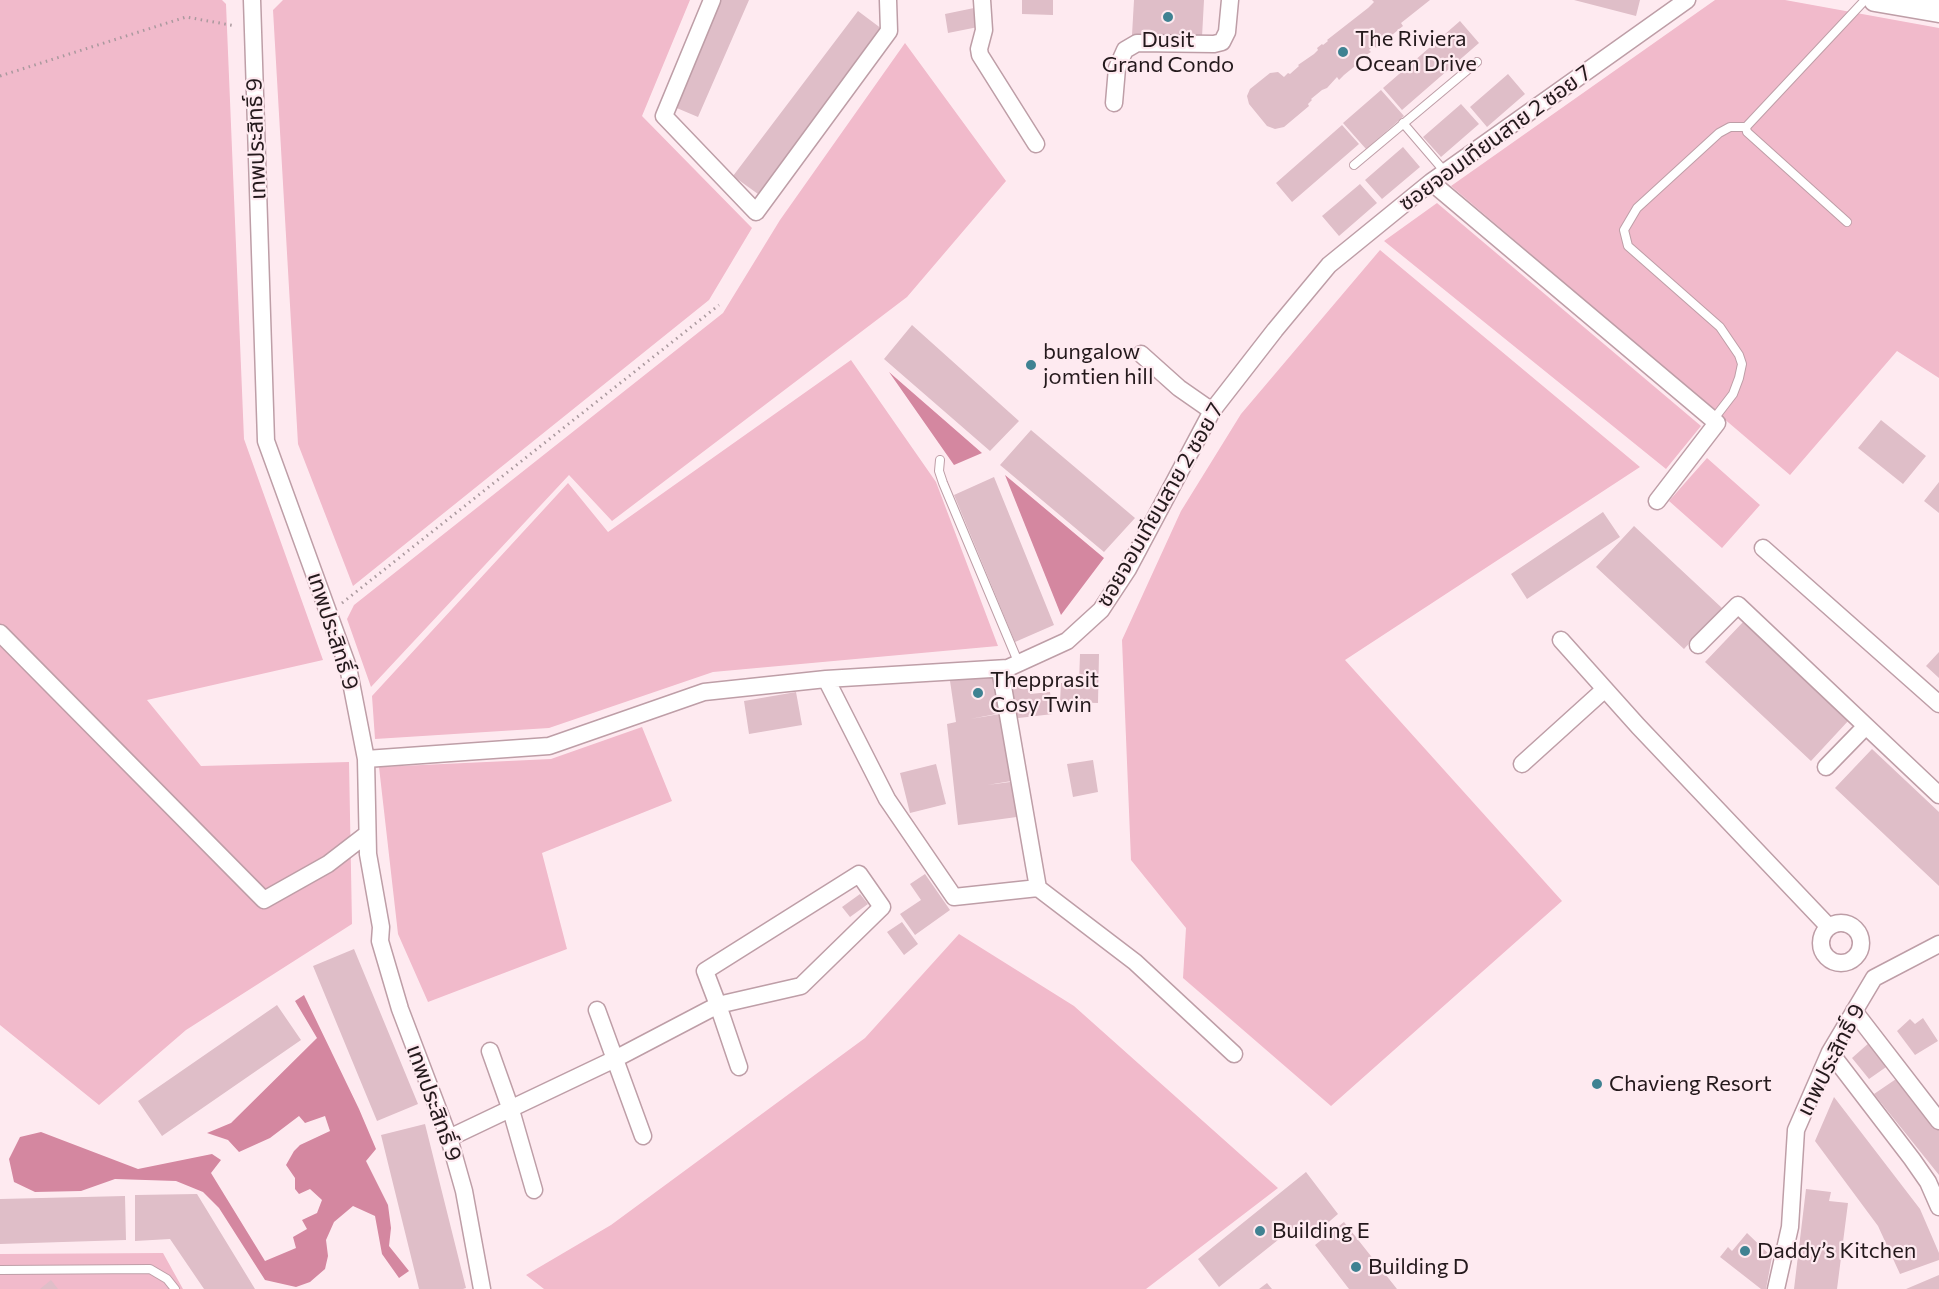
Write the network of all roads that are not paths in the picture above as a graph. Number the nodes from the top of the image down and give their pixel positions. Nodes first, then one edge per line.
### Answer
1 (252, 0) edge
2 (712, 0) edge
3 (888, 0) edge
4 (982, 0) edge
5 (1230, 0) edge
6 (1687, 0) edge
7 (1865, 0) edge
8 (1875, 0) edge
9 (1939, 11) edge
10 (1477, 62) dead end
11 (1114, 103) dead end
12 (1403, 123) junction
13 (1746, 127) junction
14 (1036, 144) dead end
15 (1354, 165) dead end
16 (1445, 172) junction
17 (1431, 182) junction
18 (1847, 222) dead end
19 (1141, 354) dead end
20 (1212, 411) junction
21 (1713, 420) junction
22 (940, 460) dead end
23 (1657, 501) dead end
24 (1763, 548) dead end
25 (0, 633) edge
26 (1561, 640) dead end
27 (1698, 645) dead end
28 (1019, 664) junction
29 (1000, 669) junction
30 (826, 680) junction
31 (1605, 689) junction
32 (1939, 704) edge
33 (1866, 726) junction
34 (366, 759) junction
35 (1522, 764) dead end
36 (1826, 767) dead end
37 (1939, 795) edge
38 (367, 834) junction
39 (1038, 888) junction
40 (1829, 927) junction
41 (1939, 944) edge
42 (1856, 957) junction
43 (1874, 978) junction
44 (718, 1005) junction
45 (597, 1010) dead end
46 (1854, 1011) junction
47 (490, 1051) dead end
48 (1830, 1052) junction
49 (1234, 1054) dead end
50 (615, 1059) junction
51 (739, 1067) dead end
52 (511, 1110) junction
53 (1939, 1121) edge
54 (644, 1136) dead end
55 (449, 1138) junction
56 (534, 1190) dead end
57 (1939, 1207) edge
58 (0, 1270) edge
59 (175, 1289) edge
60 (482, 1289) edge
61 (1776, 1289) edge

1 - 34 street, เทพประสิทธิ์ 9
2 - 3 street
4 - 14 street
5 - 11 street
6 - 16 street, ซอยจอมเทียนสาย 2 ซอย 7
7 - 13 lane
8 - 9 main road
10 - 12 lane
12 - 15 lane
12 - 16 lane
13 - 18 lane
13 - 21 lane
16 - 17 street, ซอยจอมเทียนสาย 2 ซอย 7
17 - 20 street, ซอยจอมเทียนสาย 2 ซอย 7
17 - 21 street
19 - 20 street
20 - 28 street, ซอยจอมเทียนสาย 2 ซอย 7
21 - 23 street
22 - 28 lane
24 - 32 street
25 - 38 street
26 - 31 street
27 - 33 street
28 - 29 street, ซอยจอมเทียนสาย 2 ซอย 7
29 - 30 street, ซอยจอมเทียนสาย 2 ซอย 7
29 - 39 street
30 - 34 street, ซอยจอมเทียนสาย 2 ซอย 7
30 - 39 street
31 - 35 street
31 - 40 street
33 - 36 street
33 - 37 street
34 - 38 street, เทพประสิทธิ์ 9
38 - 55 street, เทพประสิทธิ์ 9
39 - 49 street
40 - 42 street
40 - 42 street
41 - 43 street, เทพประสิทธิ์ 9
42 - 43 street
43 - 46 street, เทพประสิทธิ์ 9
44 - 44 street
44 - 50 street
44 - 51 street
45 - 50 street
46 - 48 street, เทพประสิทธิ์ 9
46 - 53 street
47 - 52 street
48 - 57 street
48 - 61 street, เทพประสิทธิ์ 9
50 - 52 street
50 - 54 street
52 - 55 street
52 - 56 street
55 - 60 street, เทพประสิทธิ์ 9
58 - 59 lane

